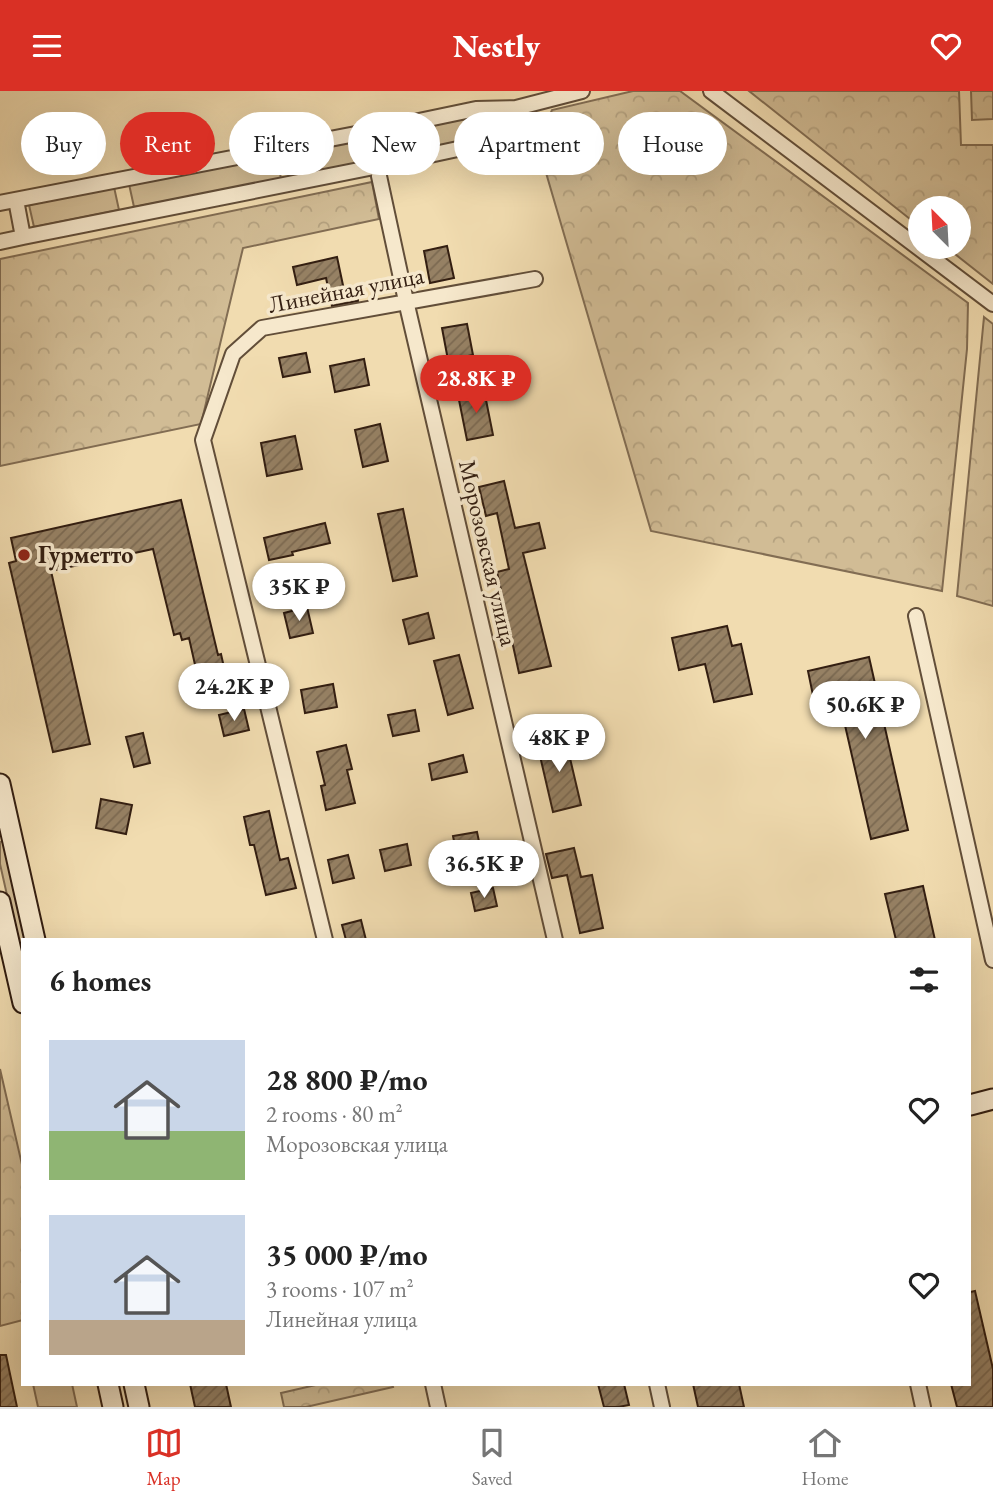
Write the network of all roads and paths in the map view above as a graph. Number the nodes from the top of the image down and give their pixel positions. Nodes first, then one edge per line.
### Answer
1 (582, 91) edge
2 (711, 91) edge
3 (516, 108) junction
4 (379, 176) dead end
5 (16, 200) junction
6 (0, 203) edge
7 (23, 237) junction
8 (0, 242) edge
9 (535, 279) dead end
10 (406, 301) junction
11 (993, 304) edge
12 (916, 616) dead end
13 (0, 784) edge
14 (5, 827) edge
15 (0, 902) edge
16 (34, 938) edge
17 (325, 938) edge
18 (555, 938) edge
19 (993, 960) edge
20 (21, 994) edge
21 (993, 1099) edge
22 (971, 1105) edge
23 (108, 1386) edge
24 (134, 1386) edge
25 (433, 1386) edge
26 (657, 1386) edge
27 (918, 1386) edge
28 (113, 1407) edge
29 (139, 1407) edge
30 (438, 1407) edge
31 (662, 1407) edge
32 (923, 1407) edge

1 - 3 street
2 - 11 street
3 - 5 street
3 - 7 street
4 - 10 street, Морозовская улица
5 - 6 street
5 - 7 street
7 - 8 street
9 - 10 street, Линейная улица
10 - 17 street, Линейная улица
10 - 18 street, Морозовская улица
12 - 19 street
13 - 14 main road
14 - 16 main road
15 - 20 main road
21 - 22 main road
23 - 28 main road
24 - 29 main road
25 - 30 street
26 - 31 street
27 - 32 street

